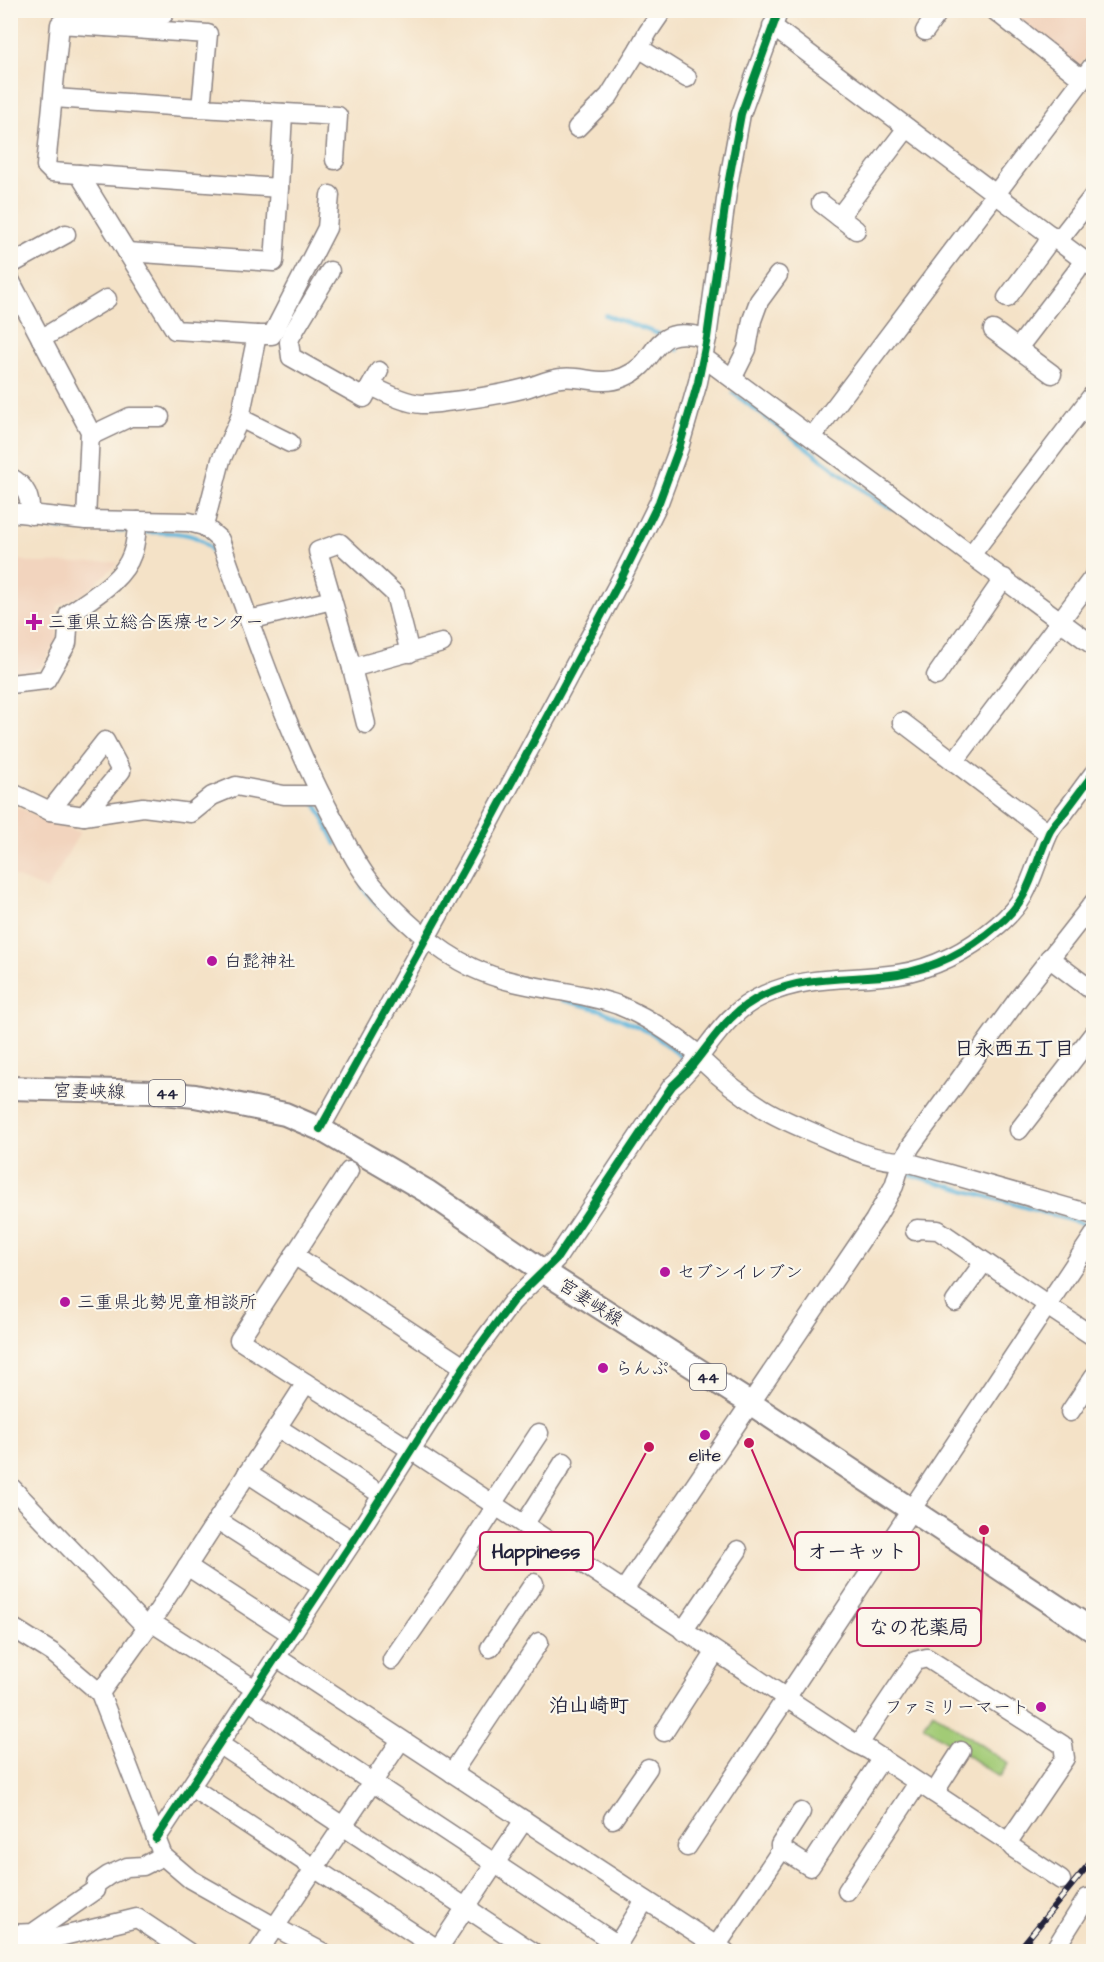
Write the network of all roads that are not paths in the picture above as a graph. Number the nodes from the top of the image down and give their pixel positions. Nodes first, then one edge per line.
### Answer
1 (166, 10) edge
2 (663, 10) edge
3 (940, 10) edge
4 (994, 10) edge
5 (775, 18) edge
6 (106, 27) junction
7 (925, 31) dead end
8 (639, 48) junction
9 (1094, 64) edge
10 (687, 78) dead end
11 (1082, 79) junction
12 (54, 98) junction
13 (201, 108) junction
14 (284, 113) junction
15 (577, 128) dead end
16 (907, 128) junction
17 (335, 160) dead end
18 (79, 174) junction
19 (279, 188) junction
20 (996, 194) junction
21 (330, 195) dead end
22 (1094, 195) edge
23 (821, 203) dead end
24 (839, 217) junction
25 (856, 230) dead end
26 (66, 234) dead end
27 (1055, 238) junction
28 (126, 252) junction
29 (1088, 264) edge
30 (10, 266) edge
31 (330, 270) dead end
32 (778, 275) dead end
33 (10, 280) edge
34 (1007, 298) dead end
35 (107, 299) dead end
36 (993, 330) dead end
37 (264, 335) junction
38 (291, 336) junction
39 (707, 338) junction
40 (41, 339) junction
41 (1018, 348) junction
42 (703, 357) junction
43 (1052, 374) dead end
44 (733, 377) junction
45 (1094, 393) edge
46 (160, 417) dead end
47 (240, 418) junction
48 (90, 436) junction
49 (812, 437) junction
50 (290, 443) dead end
51 (10, 477) edge
52 (10, 512) edge
53 (31, 515) junction
54 (86, 520) junction
55 (204, 526) junction
56 (137, 528) junction
57 (971, 555) junction
58 (1094, 576) edge
59 (1004, 578) junction
60 (332, 600) junction
61 (249, 620) junction
62 (1060, 621) junction
63 (442, 644) dead end
64 (1094, 646) edge
65 (410, 652) junction
66 (352, 668) junction
67 (936, 676) dead end
68 (10, 684) edge
69 (902, 722) dead end
70 (366, 724) dead end
71 (954, 762) junction
72 (1094, 773) edge
73 (10, 792) edge
74 (314, 795) junction
75 (50, 812) junction
76 (84, 816) junction
77 (1048, 833) junction
78 (1094, 902) edge
79 (424, 943) junction
80 (1049, 958) junction
81 (1094, 992) edge
82 (1094, 1033) edge
83 (695, 1060) junction
84 (10, 1088) edge
85 (320, 1128) junction
86 (1019, 1130) dead end
87 (900, 1169) junction
88 (349, 1172) dead end
89 (1094, 1215) edge
90 (915, 1231) dead end
91 (1094, 1235) edge
92 (294, 1255) junction
93 (984, 1262) junction
94 (543, 1271) junction
95 (956, 1302) dead end
96 (1048, 1306) junction
97 (1094, 1337) edge
98 (465, 1367) junction
99 (1094, 1376) edge
100 (306, 1383) junction
101 (750, 1403) junction
102 (1070, 1412) dead end
103 (277, 1427) junction
104 (539, 1433) dead end
105 (411, 1450) junction
106 (564, 1462) dead end
107 (247, 1473) junction
108 (10, 1486) edge
109 (382, 1496) junction
110 (494, 1509) junction
111 (911, 1509) junction
112 (217, 1520) junction
113 (524, 1524) junction
114 (353, 1541) junction
115 (738, 1550) dead end
116 (187, 1566) junction
117 (534, 1583) dead end
118 (322, 1587) junction
119 (624, 1590) junction
120 (149, 1625) junction
121 (10, 1626) edge
122 (683, 1631) junction
123 (1094, 1631) edge
124 (291, 1634) junction
125 (539, 1642) dead end
126 (490, 1648) dead end
127 (715, 1653) junction
128 (276, 1657) junction
129 (392, 1660) dead end
130 (100, 1693) junction
131 (251, 1695) junction
132 (783, 1702) junction
133 (664, 1732) dead end
134 (401, 1740) junction
135 (219, 1744) junction
136 (859, 1744) junction
137 (962, 1751) dead end
138 (879, 1763) junction
139 (648, 1768) dead end
140 (452, 1773) junction
141 (373, 1782) junction
142 (191, 1786) junction
143 (915, 1787) junction
144 (934, 1793) junction
145 (801, 1812) dead end
146 (613, 1819) dead end
147 (524, 1820) junction
148 (344, 1827) junction
149 (1008, 1842) junction
150 (160, 1847) junction
151 (687, 1847) dead end
152 (782, 1849) junction
153 (494, 1864) junction
154 (315, 1868) junction
155 (1062, 1880) dead end
156 (848, 1891) dead end
157 (1089, 1897) edge
158 (645, 1900) junction
159 (466, 1906) junction
160 (275, 1927) junction
161 (10, 1934) edge
162 (65, 1945) edge
163 (615, 1948) edge
164 (722, 1948) edge
165 (10, 1949) edge
166 (438, 1951) edge
167 (188, 1952) edge
168 (258, 1952) edge
169 (321, 1952) edge
170 (533, 1952) edge
171 (1053, 1952) edge

1 - 6 street
2 - 8 street
3 - 7 street
4 - 11 street
5 - 16 street
5 - 39 street
6 - 12 street
6 - 13 street
8 - 10 street
8 - 15 street
9 - 11 street
11 - 20 street
12 - 13 street
12 - 18 street
13 - 14 street
14 - 17 street
14 - 19 street
16 - 20 street
16 - 24 street
18 - 19 street
18 - 28 street
19 - 28 street
20 - 27 street
20 - 49 street
21 - 37 street
22 - 27 street
23 - 24 street
24 - 25 street
26 - 30 street
27 - 29 street
27 - 34 street
28 - 37 street
29 - 41 street
31 - 38 street
32 - 44 street
33 - 40 street
35 - 40 street
36 - 41 street
37 - 38 street
37 - 47 street
38 - 39 street
39 - 42 street
40 - 48 street
41 - 43 street
42 - 44 street
42 - 79 street
44 - 49 street
45 - 57 street
46 - 48 street
47 - 50 street
47 - 55 street
48 - 54 street
49 - 57 street
51 - 53 street
52 - 53 street
53 - 54 street
54 - 56 street
55 - 56 street
55 - 61 street
56 - 68 street
57 - 59 street
58 - 62 street
59 - 62 street
59 - 67 street
60 - 61 street
60 - 65 street
60 - 66 street
61 - 74 street
62 - 64 street
62 - 71 street
63 - 65 street
65 - 66 street
66 - 70 street
69 - 71 street
71 - 77 street
72 - 77 street
73 - 75 street
74 - 76 street
74 - 79 street
75 - 76 street
75 - 76 street
77 - 83 street
78 - 80 street
79 - 83 street
79 - 85 street
80 - 81 street
80 - 87 street
82 - 86 street
83 - 87 street
83 - 94 street
84 - 85 main road, 宮妻峡線 / 44
85 - 94 main road, 宮妻峡線 / 44
87 - 89 street
87 - 101 street
88 - 92 street
90 - 93 street
91 - 96 street
92 - 98 street
92 - 100 street
93 - 95 street
93 - 96 street
94 - 98 street
94 - 101 main road, 宮妻峡線 / 44
96 - 97 street
96 - 111 street
98 - 105 street
99 - 102 street
100 - 103 street
100 - 105 street
101 - 111 main road, 宮妻峡線 / 44
101 - 119 street
103 - 107 street
103 - 109 street
104 - 110 street
105 - 109 street
105 - 110 street
106 - 113 street
107 - 112 street
107 - 114 street
108 - 120 street
109 - 114 street
110 - 113 street
110 - 129 street
111 - 123 main road, 宮妻峡線 / 44
111 - 132 street
112 - 116 street
112 - 118 street
113 - 119 street
114 - 118 street
115 - 122 street
116 - 120 street
116 - 124 street
117 - 126 street
118 - 124 street
119 - 122 street
120 - 130 street
120 - 131 street
121 - 130 street
122 - 127 street
124 - 128 street
125 - 140 street
127 - 132 street
127 - 133 street
128 - 131 street
128 - 134 street
130 - 150 street
131 - 135 street
131 - 141 street
132 - 136 street
132 - 151 street
134 - 140 street
134 - 141 street
135 - 142 street
135 - 148 street
136 - 138 street
136 - 149 street
137 - 144 street
138 - 143 street
138 - 152 street
139 - 146 street
140 - 147 street
141 - 148 street
141 - 153 street
142 - 150 street
142 - 154 street
143 - 144 street
143 - 156 street
144 - 149 street
145 - 152 street
147 - 153 street
147 - 158 street
148 - 154 street
148 - 159 street
149 - 155 street
150 - 160 street
150 - 161 street
152 - 164 street
153 - 159 street
153 - 163 street
154 - 160 street
154 - 166 street
157 - 171 street
158 - 163 street
158 - 164 street
159 - 166 street
159 - 170 street
160 - 168 street
160 - 169 street
162 - 165 street
162 - 167 street

